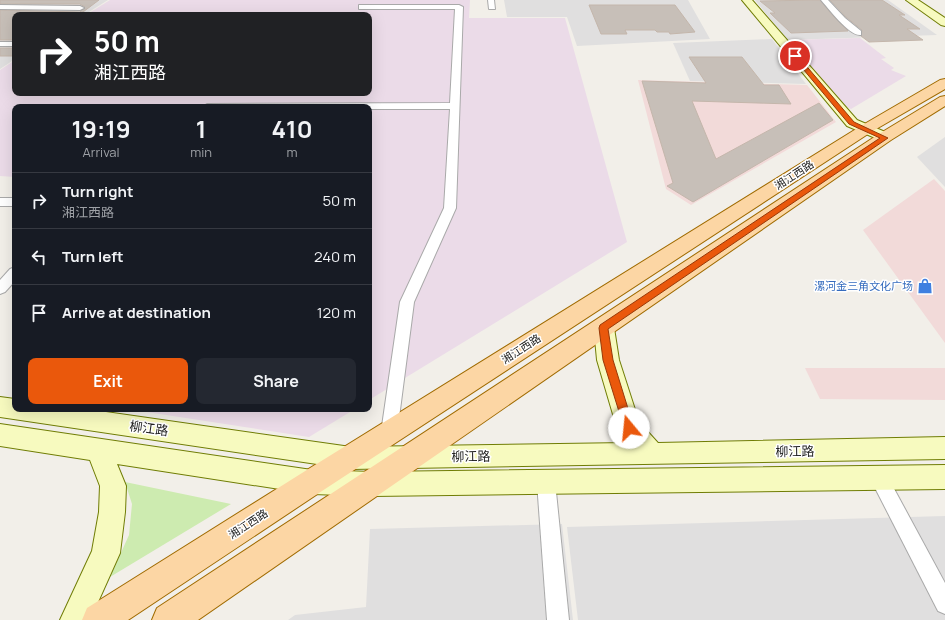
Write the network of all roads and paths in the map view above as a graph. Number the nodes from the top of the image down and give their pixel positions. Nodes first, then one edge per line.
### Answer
1 (747, 0) edge
2 (824, 0) edge
3 (912, 0) edge
4 (925, 0) edge
5 (0, 7) edge
6 (362, 7) dead end
7 (80, 8) dead end
8 (945, 14) edge
9 (945, 24) edge
10 (858, 33) dead end
11 (0, 44) edge
12 (12, 44) edge
13 (945, 82) edge
14 (945, 100) edge
15 (372, 106) edge
16 (455, 106) junction
17 (875, 133) junction
18 (0, 202) edge
19 (12, 202) edge
20 (12, 275) edge
21 (0, 289) edge
22 (604, 328) junction
23 (0, 407) edge
24 (12, 409) edge
25 (34, 412) edge
26 (389, 433) junction
27 (0, 435) edge
28 (945, 448) edge
29 (99, 450) junction
30 (652, 454) junction
31 (411, 457) junction
32 (351, 458) junction
33 (945, 477) edge
34 (880, 478) junction
35 (312, 482) junction
36 (546, 482) junction
37 (373, 484) junction
38 (945, 604) edge
39 (74, 620) edge
40 (99, 620) edge
41 (169, 620) edge
42 (558, 620) edge

1 - 17 street
2 - 10 street
3 - 9 street
4 - 8 street
5 - 7 street
6 - 16 street
11 - 12 street
13 - 17 main road, 湘江西路
14 - 17 main road, 湘江西路
15 - 16 street
16 - 26 street
17 - 22 main road, 湘江西路
17 - 26 main road, 湘江西路
18 - 19 street
20 - 21 street
22 - 30 street
22 - 31 main road, 湘江西路
23 - 24 street, 柳江路
25 - 32 street, 柳江路
26 - 32 main road, 湘江西路
27 - 29 street
28 - 30 street, 柳江路
29 - 35 street
29 - 39 street
30 - 31 street, 柳江路
31 - 32 street, 柳江路
31 - 37 main road, 湘江西路
32 - 35 main road, 湘江西路
33 - 34 street
34 - 36 street
34 - 38 street
35 - 37 street
35 - 40 main road, 湘江西路
36 - 37 street
36 - 42 street
37 - 41 main road, 湘江西路

